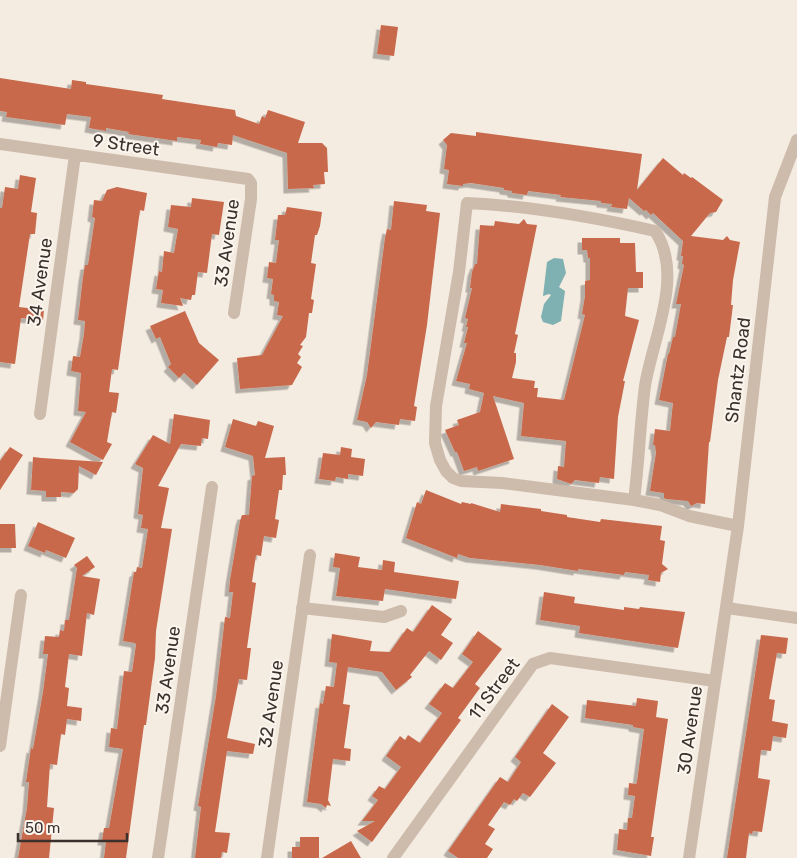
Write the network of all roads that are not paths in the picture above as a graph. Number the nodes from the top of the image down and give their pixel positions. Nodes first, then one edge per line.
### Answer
1 (797, 140) edge
2 (0, 144) edge
3 (75, 155) junction
4 (248, 179) joint
5 (234, 312) dead end
6 (40, 414) dead end
7 (212, 487) dead end
8 (634, 500) junction
9 (738, 526) junction
10 (310, 555) dead end
11 (21, 595) dead end
12 (302, 608) junction
13 (727, 608) junction
14 (401, 611) dead end
15 (797, 618) edge
16 (714, 681) junction
17 (0, 746) edge
18 (158, 858) edge
19 (267, 858) edge
20 (393, 858) edge
21 (689, 858) edge

1 - 9 street, Shantz Road
2 - 3 street, 9 Street
3 - 4 street, 9 Street
3 - 6 street, 34 Avenue
4 - 5 street, 33 Avenue
7 - 18 street, 33 Avenue
8 - 8 street
8 - 9 street
9 - 13 street, Shantz Road
10 - 12 street, 32 Avenue
11 - 17 street
12 - 14 street
12 - 19 street, 32 Avenue
13 - 15 street
13 - 16 street, 30 Avenue
16 - 20 street, 11 Street
16 - 21 street, 30 Avenue

